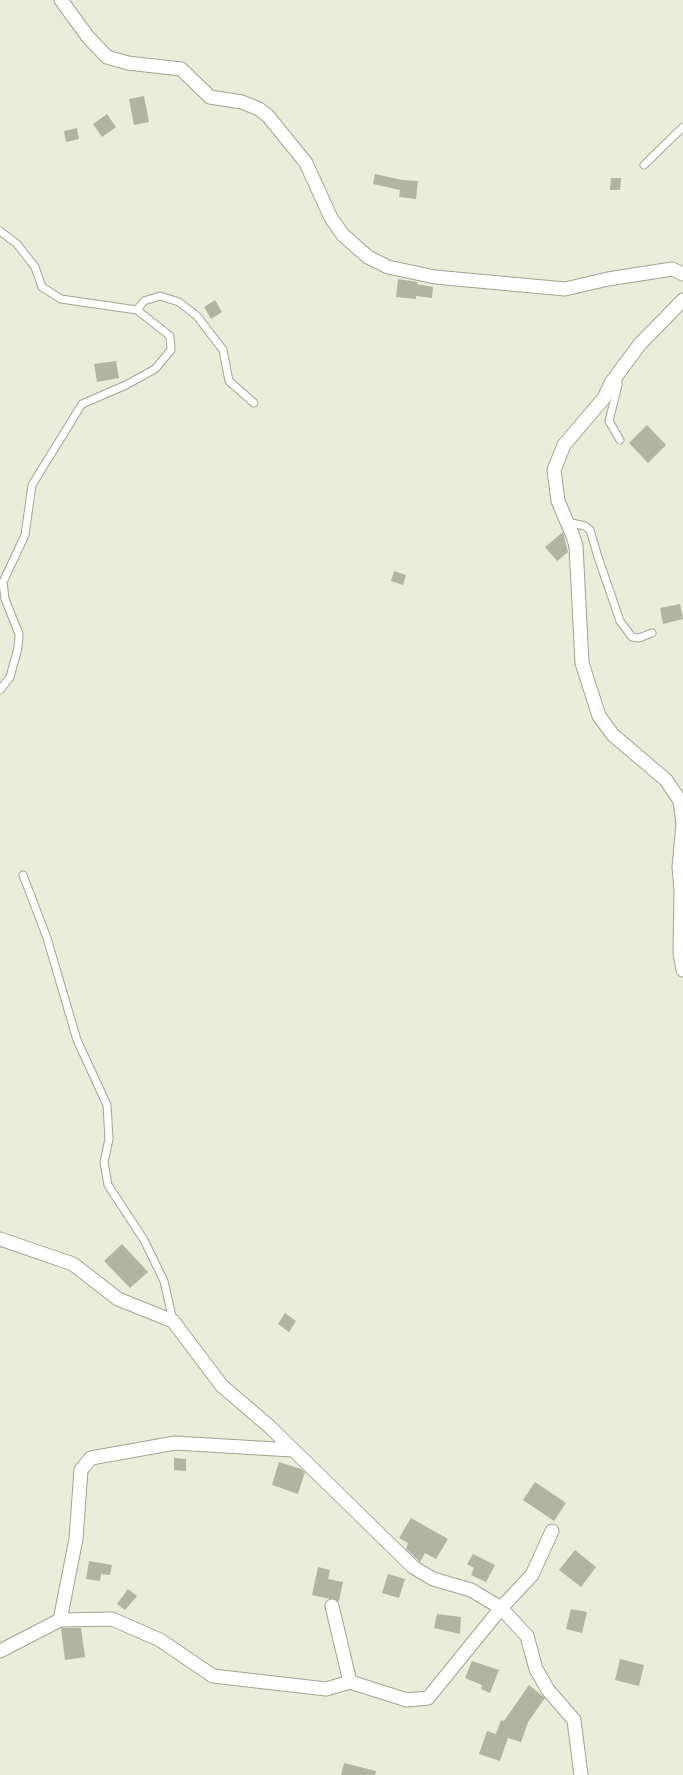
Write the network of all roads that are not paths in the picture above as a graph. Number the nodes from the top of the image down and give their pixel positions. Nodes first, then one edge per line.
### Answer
1 (61, 0) edge
2 (683, 127) edge
3 (644, 165) dead end
4 (0, 231) edge
5 (683, 274) edge
6 (683, 300) edge
7 (136, 310) junction
8 (618, 375) junction
9 (254, 403) dead end
10 (620, 440) dead end
11 (567, 522) junction
12 (652, 633) dead end
13 (0, 690) edge
14 (683, 824) edge
15 (23, 876) dead end
16 (682, 903) edge
17 (683, 970) edge
18 (0, 1239) edge
19 (173, 1321) junction
20 (292, 1450) junction
21 (552, 1530) dead end
22 (332, 1606) dead end
23 (501, 1608) junction
24 (60, 1620) junction
25 (0, 1652) edge
26 (350, 1682) junction
27 (581, 1775) edge

1 - 5 street
2 - 3 lane
4 - 7 lane
6 - 8 street
7 - 9 lane
7 - 13 lane
8 - 10 lane
8 - 11 street
11 - 12 lane
11 - 14 street
14 - 16 street
15 - 19 lane
16 - 17 street
18 - 19 street
19 - 20 street
20 - 23 street
20 - 24 street
21 - 23 street
22 - 26 street
23 - 26 street
23 - 27 street
24 - 25 street
24 - 26 street

